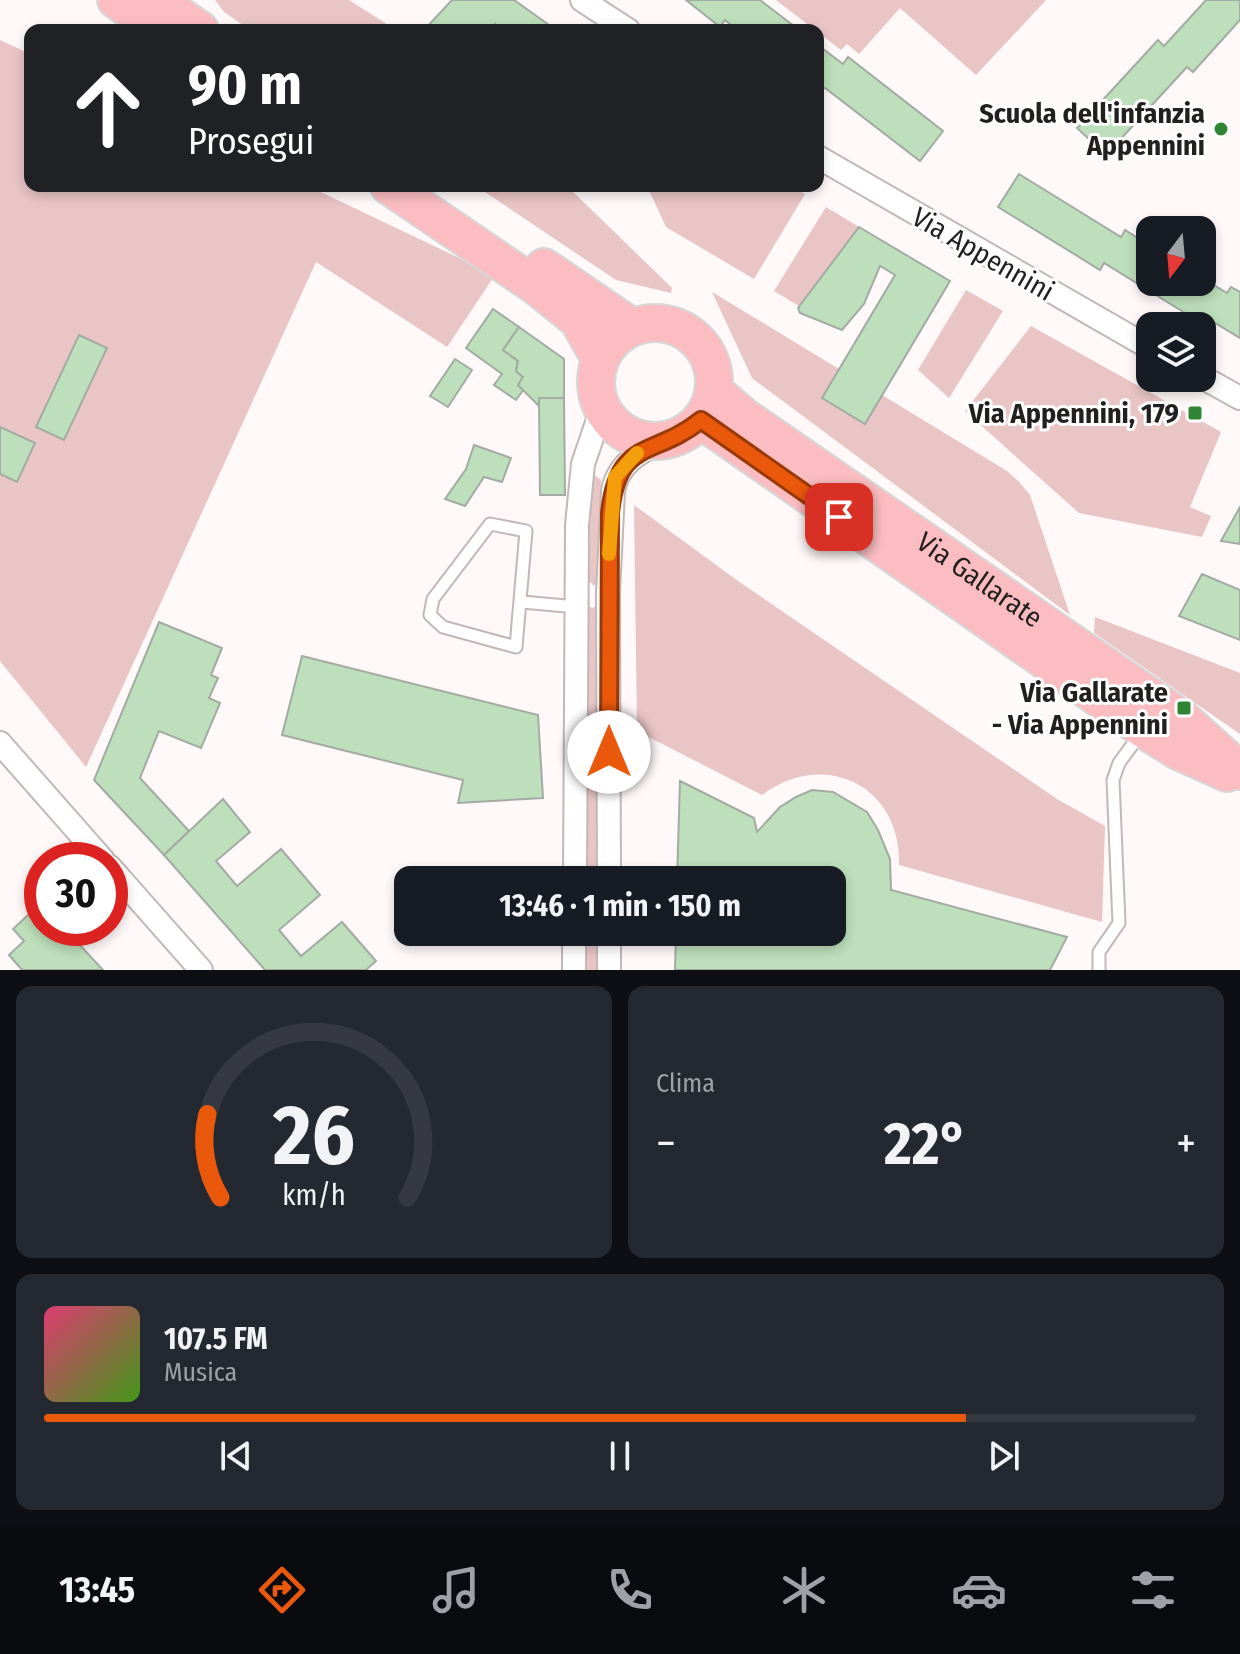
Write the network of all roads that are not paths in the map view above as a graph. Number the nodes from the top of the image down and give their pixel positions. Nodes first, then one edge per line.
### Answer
1 (116, 0) edge
2 (157, 0) edge
3 (582, 0) edge
4 (151, 24) edge
5 (191, 24) edge
6 (619, 24) edge
7 (824, 161) edge
8 (398, 192) edge
9 (435, 192) edge
10 (632, 327) junction
11 (1136, 340) edge
12 (600, 359) junction
13 (1216, 385) edge
14 (1240, 398) edge
15 (708, 406) junction
16 (602, 408) junction
17 (661, 441) junction
18 (608, 593) junction
19 (576, 599) junction
20 (522, 602) junction
21 (1143, 729) junction
22 (0, 743) edge
23 (1240, 771) edge
24 (1240, 779) edge
25 (87, 842) edge
26 (575, 866) edge
27 (609, 866) edge
28 (128, 887) edge
29 (574, 946) edge
30 (609, 946) edge
31 (201, 970) edge
32 (574, 970) edge
33 (609, 970) edge
34 (1099, 970) edge

1 - 4 main road
2 - 5 main road
3 - 6 street
7 - 11 street, Via Appennini
8 - 12 main road
9 - 10 main road
10 - 12 main road
10 - 15 main road
12 - 16 main road
13 - 14 street
15 - 17 main road
15 - 21 main road, Via Gallarate
15 - 23 main road, Via Gallarate
16 - 17 main road
16 - 19 street
17 - 18 street
18 - 19 lane
18 - 27 street
19 - 20 lane
19 - 26 street
20 - 20 lane
21 - 24 main road, Via Gallarate
21 - 34 lane
22 - 25 street
28 - 31 street
29 - 32 street
30 - 33 street

